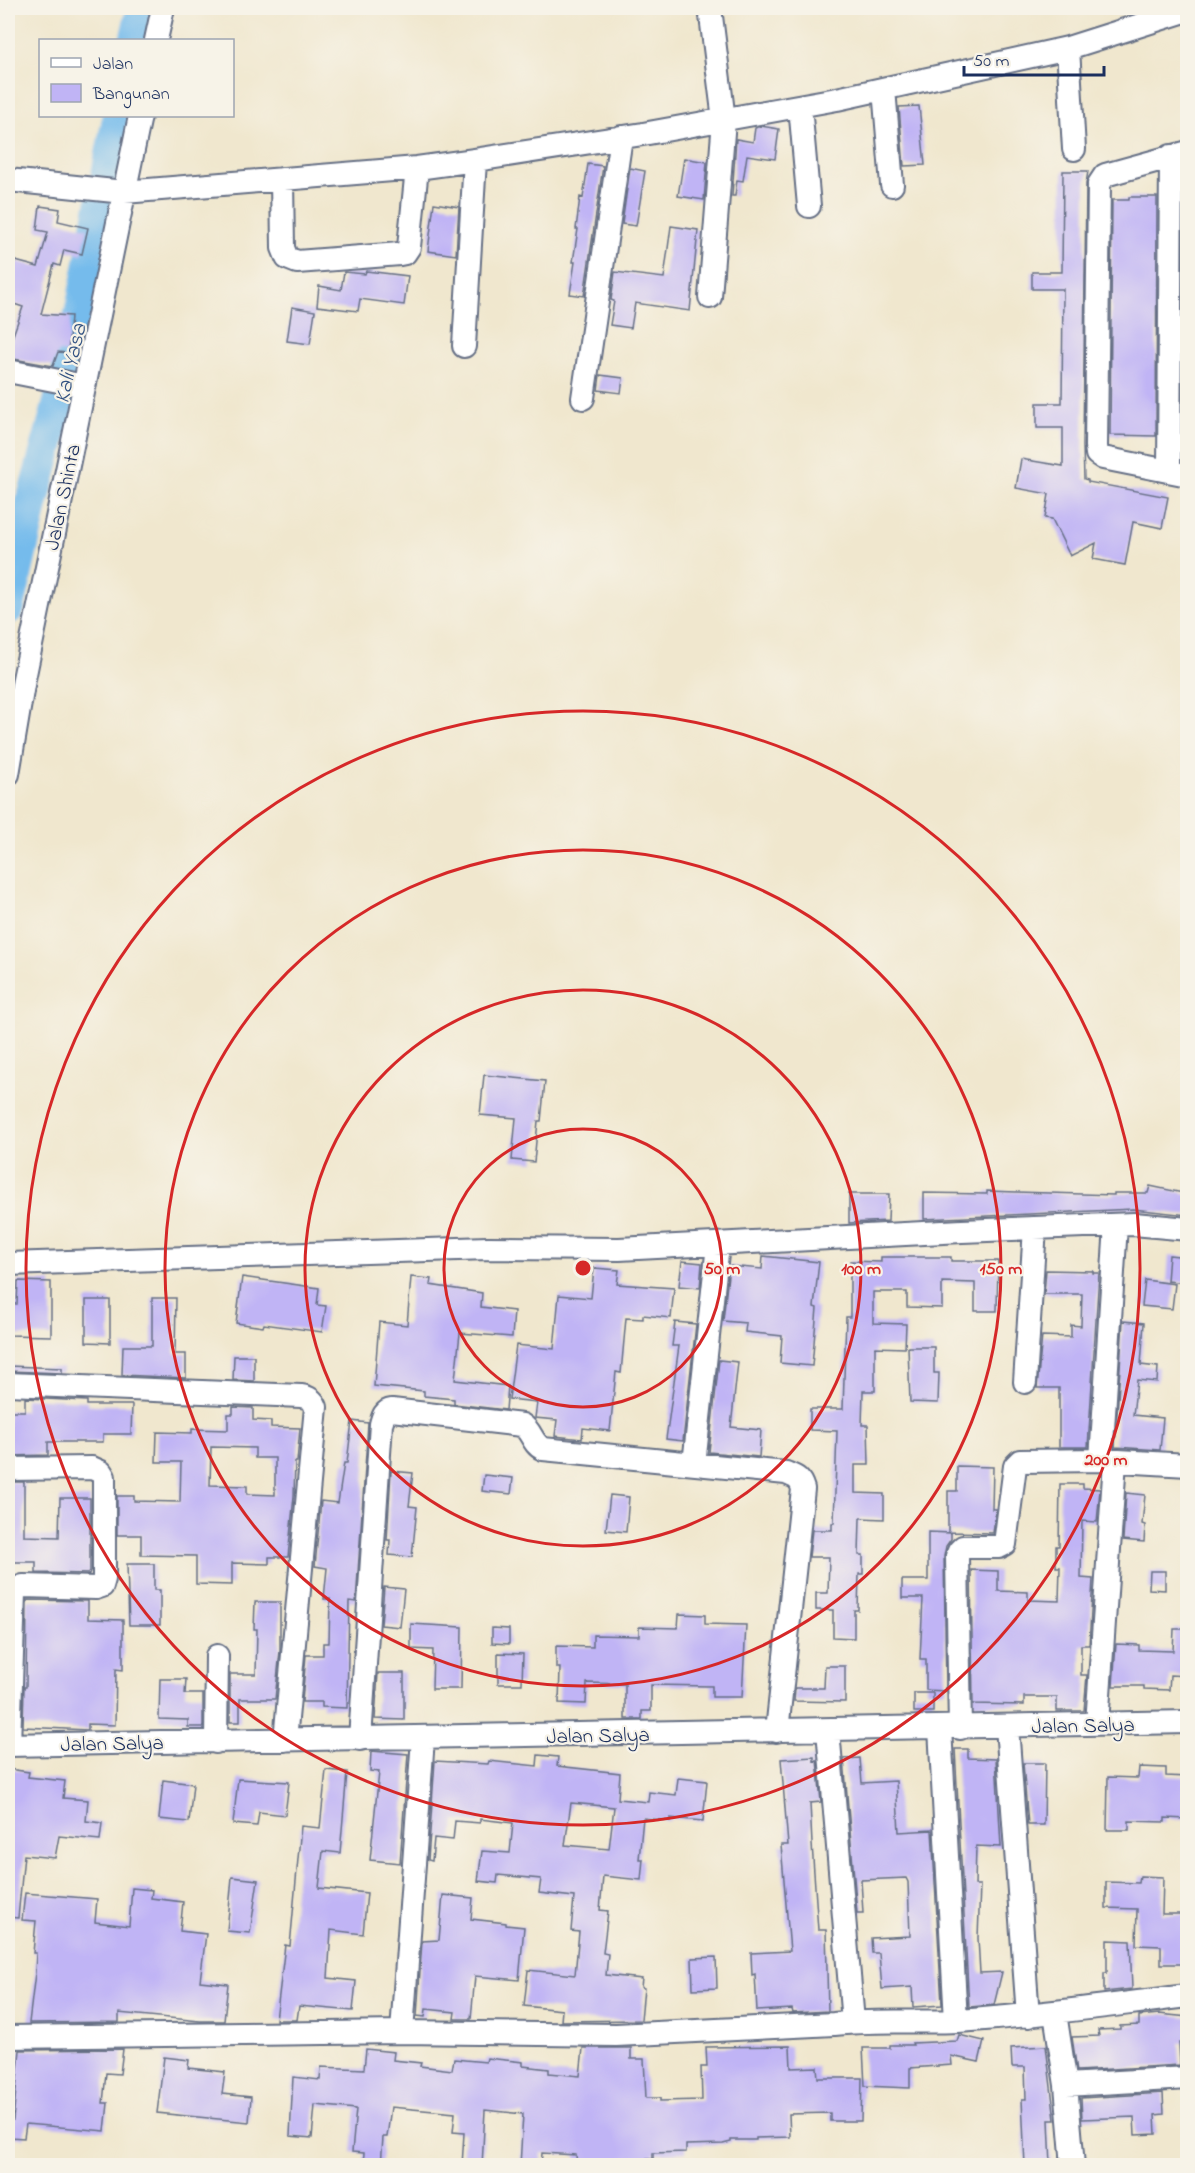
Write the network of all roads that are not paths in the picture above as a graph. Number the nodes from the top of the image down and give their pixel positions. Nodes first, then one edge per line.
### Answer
1 (163, 8) edge
2 (710, 8) edge
3 (1188, 10) edge
4 (156, 39) edge
5 (1068, 48) junction
6 (884, 89) junction
7 (800, 106) junction
8 (140, 117) edge
9 (724, 120) junction
10 (621, 137) junction
11 (1074, 149) dead end
12 (1179, 154) edge
13 (475, 160) junction
14 (417, 168) junction
15 (282, 179) junction
16 (8, 180) edge
17 (892, 185) dead end
18 (114, 191) junction
19 (809, 206) dead end
20 (710, 297) dead end
21 (464, 345) dead end
22 (8, 370) edge
23 (74, 384) junction
24 (583, 398) dead end
25 (1178, 473) edge
26 (8, 774) edge
27 (1116, 1225) junction
28 (1035, 1228) junction
29 (1188, 1229) edge
30 (718, 1245) junction
31 (8, 1264) edge
32 (1025, 1382) dead end
33 (8, 1384) edge
34 (1108, 1460) junction
35 (694, 1464) junction
36 (1188, 1465) edge
37 (8, 1469) edge
38 (217, 1656) dead end
39 (1188, 1722) edge
40 (1097, 1724) junction
41 (1007, 1726) junction
42 (950, 1728) junction
43 (828, 1730) junction
44 (777, 1731) junction
45 (423, 1738) junction
46 (360, 1739) junction
47 (285, 1740) junction
48 (216, 1742) junction
49 (8, 1745) edge
50 (1188, 1996) edge
51 (1055, 2013) junction
52 (1028, 2016) junction
53 (956, 2021) junction
54 (853, 2022) junction
55 (402, 2032) junction
56 (8, 2037) edge
57 (1188, 2078) edge
58 (1066, 2085) junction
59 (1073, 2166) edge

1 - 4 street
2 - 9 street
3 - 5 street
5 - 6 street
5 - 11 street
6 - 7 street
6 - 17 street
7 - 9 street
7 - 19 street
8 - 18 street, Jalan Shinta
9 - 10 street
9 - 20 street
10 - 13 street
10 - 24 street
12 - 25 street
12 - 25 street
13 - 14 street
13 - 21 street
14 - 15 street
14 - 15 street
15 - 18 street
16 - 18 street
18 - 23 street, Jalan Shinta
22 - 23 street
23 - 26 street, Jalan Shinta
27 - 28 street
27 - 29 street
27 - 34 street
28 - 30 street
28 - 32 street
30 - 31 street
30 - 35 street
33 - 47 street
34 - 36 street
34 - 40 street
34 - 42 street
35 - 44 street
35 - 46 street
37 - 49 street
38 - 48 street
39 - 40 street, Jalan Salya
40 - 41 street, Jalan Salya
41 - 42 street, Jalan Salya
41 - 52 street
42 - 43 street, Jalan Salya
42 - 53 street
43 - 44 street, Jalan Salya
43 - 54 street
44 - 45 street, Jalan Salya
45 - 46 street, Jalan Salya
45 - 55 street
46 - 47 street, Jalan Salya
47 - 48 street, Jalan Salya
48 - 49 street, Jalan Salya
50 - 51 street
51 - 52 street
51 - 58 street
52 - 53 street
53 - 54 street
54 - 55 street
55 - 56 street
57 - 58 street
58 - 59 street

